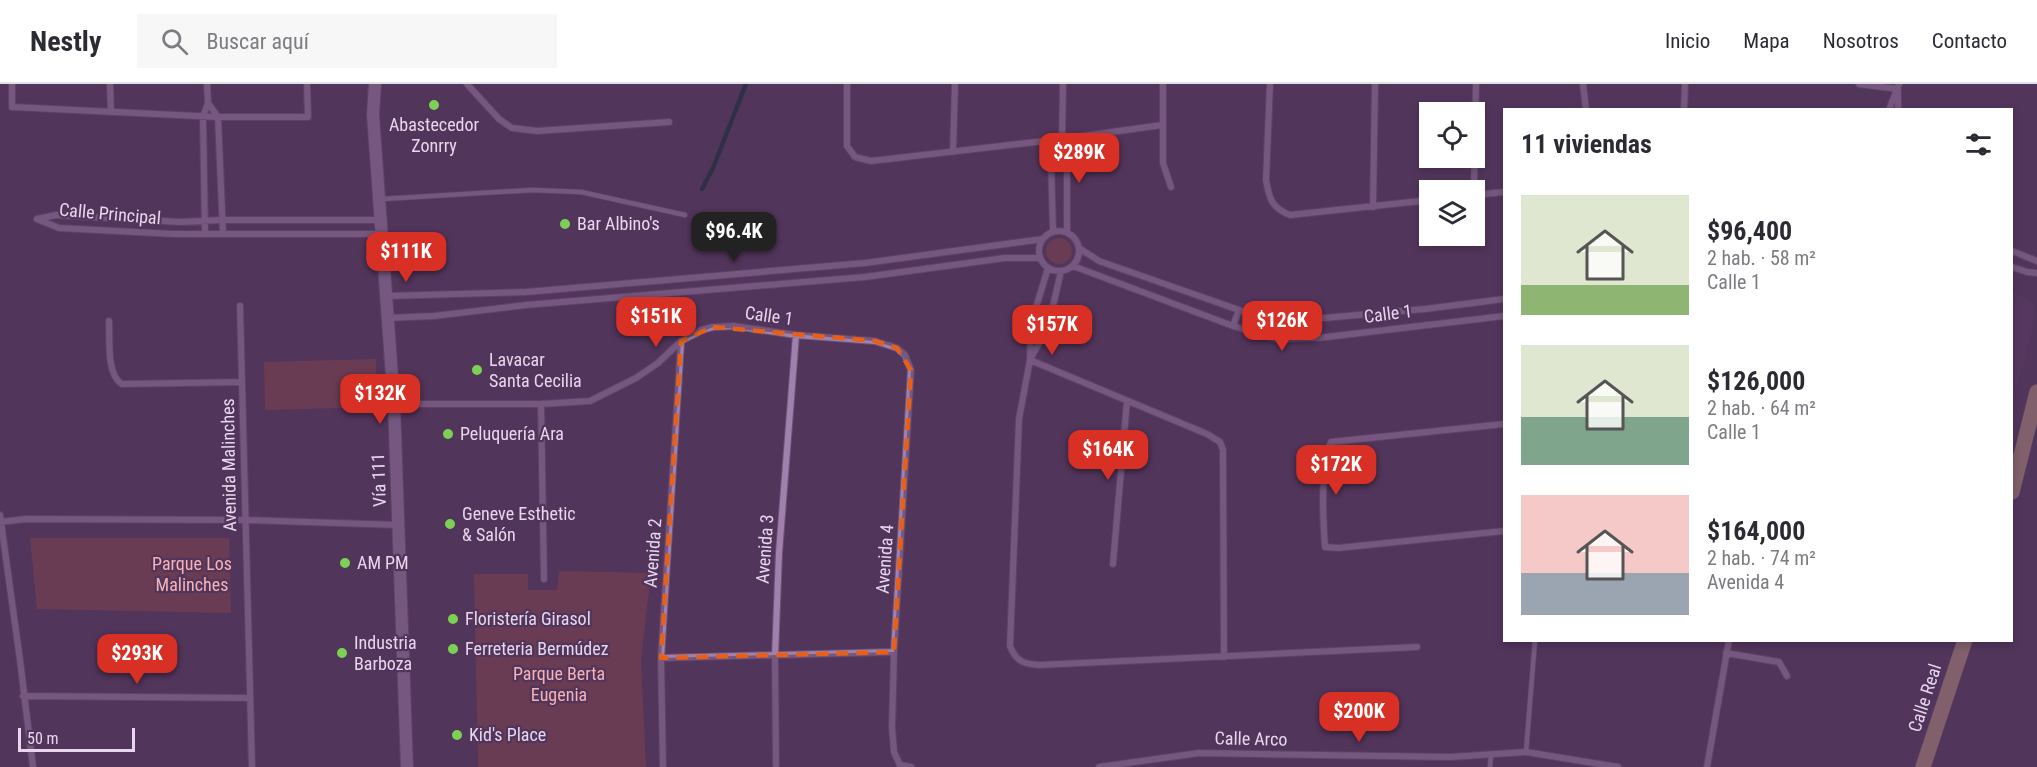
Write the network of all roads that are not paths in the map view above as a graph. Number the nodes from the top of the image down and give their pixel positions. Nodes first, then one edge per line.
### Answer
1 (12, 84) edge
2 (110, 84) edge
3 (207, 84) edge
4 (307, 84) edge
5 (375, 84) edge
6 (467, 84) edge
7 (847, 84) edge
8 (955, 84) edge
9 (1063, 84) edge
10 (1163, 84) edge
11 (1270, 84) edge
12 (1375, 84) edge
13 (1476, 84) edge
14 (1584, 84) edge
15 (1685, 84) edge
16 (1859, 84) edge
17 (1899, 87) edge
18 (208, 103) junction
19 (1586, 108) edge
20 (1684, 108) edge
21 (1891, 108) edge
22 (1898, 108) edge
23 (111, 112) junction
24 (203, 117) junction
25 (218, 117) junction
26 (669, 122) dead end
27 (1162, 125) junction
28 (1062, 139) junction
29 (953, 152) junction
30 (1474, 180) edge
31 (1171, 187) dead end
32 (1503, 192) edge
33 (1485, 193) edge
34 (380, 199) junction
35 (1419, 201) edge
36 (1373, 207) junction
37 (685, 215) dead end
38 (205, 220) junction
39 (222, 220) junction
40 (381, 220) junction
41 (1053, 231) junction
42 (1067, 232) junction
43 (205, 234) junction
44 (222, 234) junction
45 (382, 234) junction
46 (1043, 239) junction
47 (1079, 248) junction
48 (2013, 251) edge
49 (1040, 258) junction
50 (2037, 261) edge
51 (865, 263) junction
52 (1073, 266) junction
53 (2013, 267) edge
54 (1048, 268) junction
55 (1061, 271) junction
56 (2037, 273) edge
57 (865, 277) junction
58 (691, 279) junction
59 (692, 291) junction
60 (526, 292) junction
61 (386, 296) junction
62 (1503, 299) edge
63 (526, 305) junction
64 (240, 306) dead end
65 (1425, 309) junction
66 (1239, 310) junction
67 (1503, 316) edge
68 (387, 318) junction
69 (109, 321) dead end
70 (1426, 325) junction
71 (1233, 326) junction
72 (796, 335) junction
73 (681, 342) junction
74 (904, 355) joint
75 (1030, 360) junction
76 (242, 382) junction
77 (2037, 392) edge
78 (1127, 400) junction
79 (394, 404) junction
80 (541, 404) junction
81 (1503, 424) edge
82 (2015, 470) edge
83 (0, 515) edge
84 (245, 520) junction
85 (0, 522) edge
86 (398, 525) junction
87 (1503, 531) edge
88 (1113, 564) dead end
89 (544, 579) dead end
90 (1535, 642) edge
91 (1729, 642) edge
92 (1964, 642) edge
93 (1417, 647) dead end
94 (894, 652) junction
95 (1726, 653) junction
96 (775, 656) junction
97 (1224, 657) junction
98 (661, 658) junction
99 (1787, 676) dead end
100 (23, 696) junction
101 (250, 698) junction
102 (1526, 752) junction
103 (1491, 754) junction
104 (776, 765) dead end
105 (33, 767) edge
106 (252, 767) edge
107 (407, 767) edge
108 (663, 767) edge
109 (911, 767) edge
110 (1099, 767) edge
111 (1491, 767) edge
112 (1618, 767) edge
113 (1707, 767) edge
114 (1923, 767) edge

1 - 23 street
2 - 23 street
3 - 18 street
4 - 25 street
5 - 34 main road, Vía 111
6 - 26 street
7 - 29 street
8 - 29 street
9 - 28 street
10 - 27 street
11 - 36 street
12 - 36 street
13 - 30 street
14 - 19 street
15 - 20 street
16 - 17 street
17 - 21 street
17 - 22 street
18 - 24 street
18 - 25 street
23 - 24 street
24 - 25 street
24 - 38 street
25 - 39 street
27 - 28 street
27 - 31 street
28 - 29 street
28 - 41 street
28 - 42 street
32 - 33 street
34 - 37 lane
34 - 40 main road, Vía 111
35 - 36 street
38 - 39 street, Calle Principal
38 - 43 street
38 - 43 street, Calle Principal
39 - 40 street, Calle Principal
39 - 44 street
40 - 45 main road, Vía 111
41 - 42 street
41 - 46 street
42 - 47 street
43 - 44 street, Calle Principal
44 - 45 street, Calle Principal
45 - 61 main road, Vía 111
46 - 49 street
46 - 51 street
47 - 52 street
47 - 66 street, Calle 1
48 - 50 street
49 - 54 street
49 - 57 street
51 - 57 street
51 - 58 street
52 - 55 street
52 - 71 street, Calle 1
53 - 56 street
54 - 55 street
54 - 75 street
55 - 75 street
57 - 59 street
58 - 59 street
58 - 60 street
59 - 63 street
60 - 61 street
60 - 63 street
61 - 68 main road, Vía 111
62 - 65 street, Calle 1
63 - 68 street
64 - 76 street, Avenida Malinches
65 - 66 street, Calle 1
65 - 70 street
66 - 71 street
67 - 70 street, Calle 1
68 - 79 main road, Vía 111
69 - 76 street
70 - 71 street, Calle 1
72 - 73 street, Calle 1
72 - 74 street, Calle 1
72 - 96 street, Avenida 3
73 - 80 street, Calle 1
73 - 98 street, Avenida 2
74 - 94 street, Avenida 4
75 - 78 street
75 - 97 street
76 - 84 street, Avenida Malinches
77 - 82 main road
78 - 88 street
78 - 97 street
79 - 80 street, Calle 1
79 - 86 main road, Vía 111
80 - 89 street
81 - 87 street
83 - 85 street
84 - 85 street
84 - 86 street
84 - 101 street, Avenida Malinches
85 - 100 street
86 - 107 main road, Vía 111
90 - 102 lane
91 - 95 street
92 - 114 main road, Calle Real
93 - 97 street
94 - 96 street
94 - 109 street, Avenida 4
95 - 99 street
95 - 113 street
96 - 98 street
96 - 104 street, Avenida 3
98 - 108 street, Avenida 2
100 - 101 street
100 - 105 street
101 - 106 street, Avenida Malinches
102 - 103 street, Calle Arco
102 - 112 street, Calle Arco
103 - 110 street, Calle Arco
103 - 111 lane

